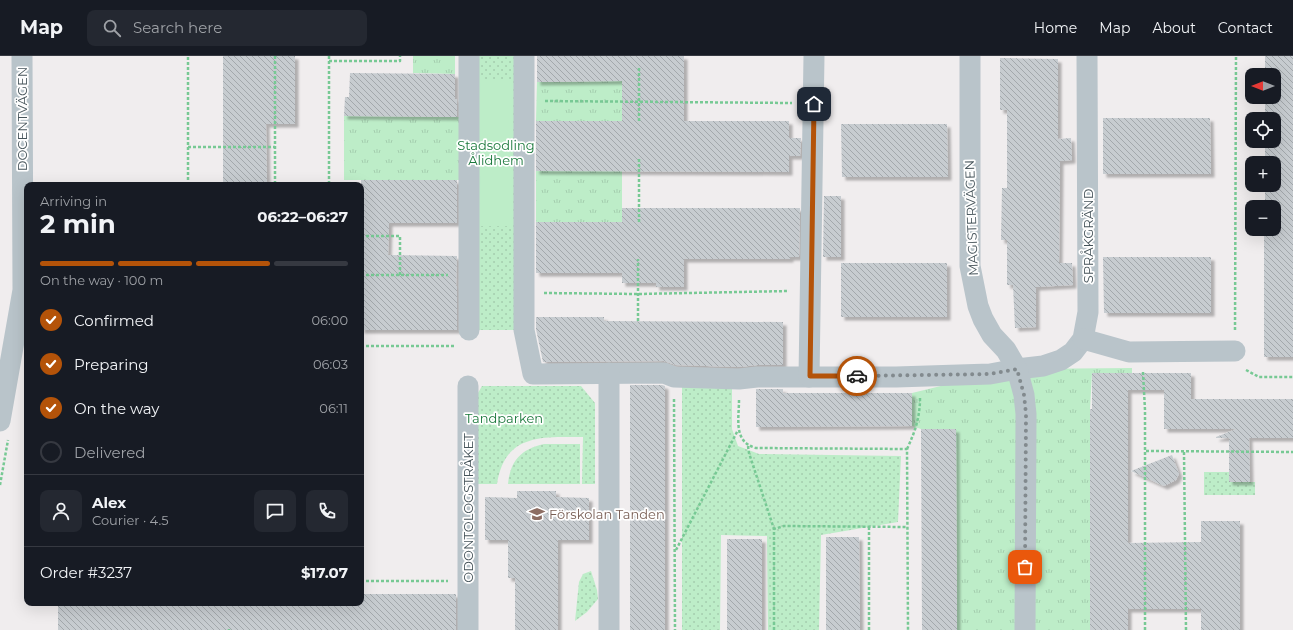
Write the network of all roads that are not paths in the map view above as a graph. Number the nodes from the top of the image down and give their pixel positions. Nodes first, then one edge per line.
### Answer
1 (22, 56) edge
2 (469, 56) edge
3 (524, 56) edge
4 (814, 56) edge
5 (970, 56) edge
6 (1087, 56) edge
7 (464, 338) road end
8 (1083, 339) junction
9 (1235, 351) road end
10 (1017, 369) junction
11 (609, 373) junction
12 (810, 376) junction
13 (468, 386) dead end
14 (0, 421) edge
15 (468, 630) edge
16 (609, 630) edge
17 (1025, 630) edge

1 - 14 street, DOCENTVÄGEN
2 - 7 street
3 - 11 street
4 - 12 street
5 - 10 street, MAGISTERVÄGEN
6 - 8 street, SPRÅKGRÄND
8 - 9 street
8 - 10 street
10 - 12 street
10 - 17 street, MAGISTERVÄGEN
11 - 12 street
11 - 16 street
13 - 15 street, ODONTOLOGSTRÅKET

